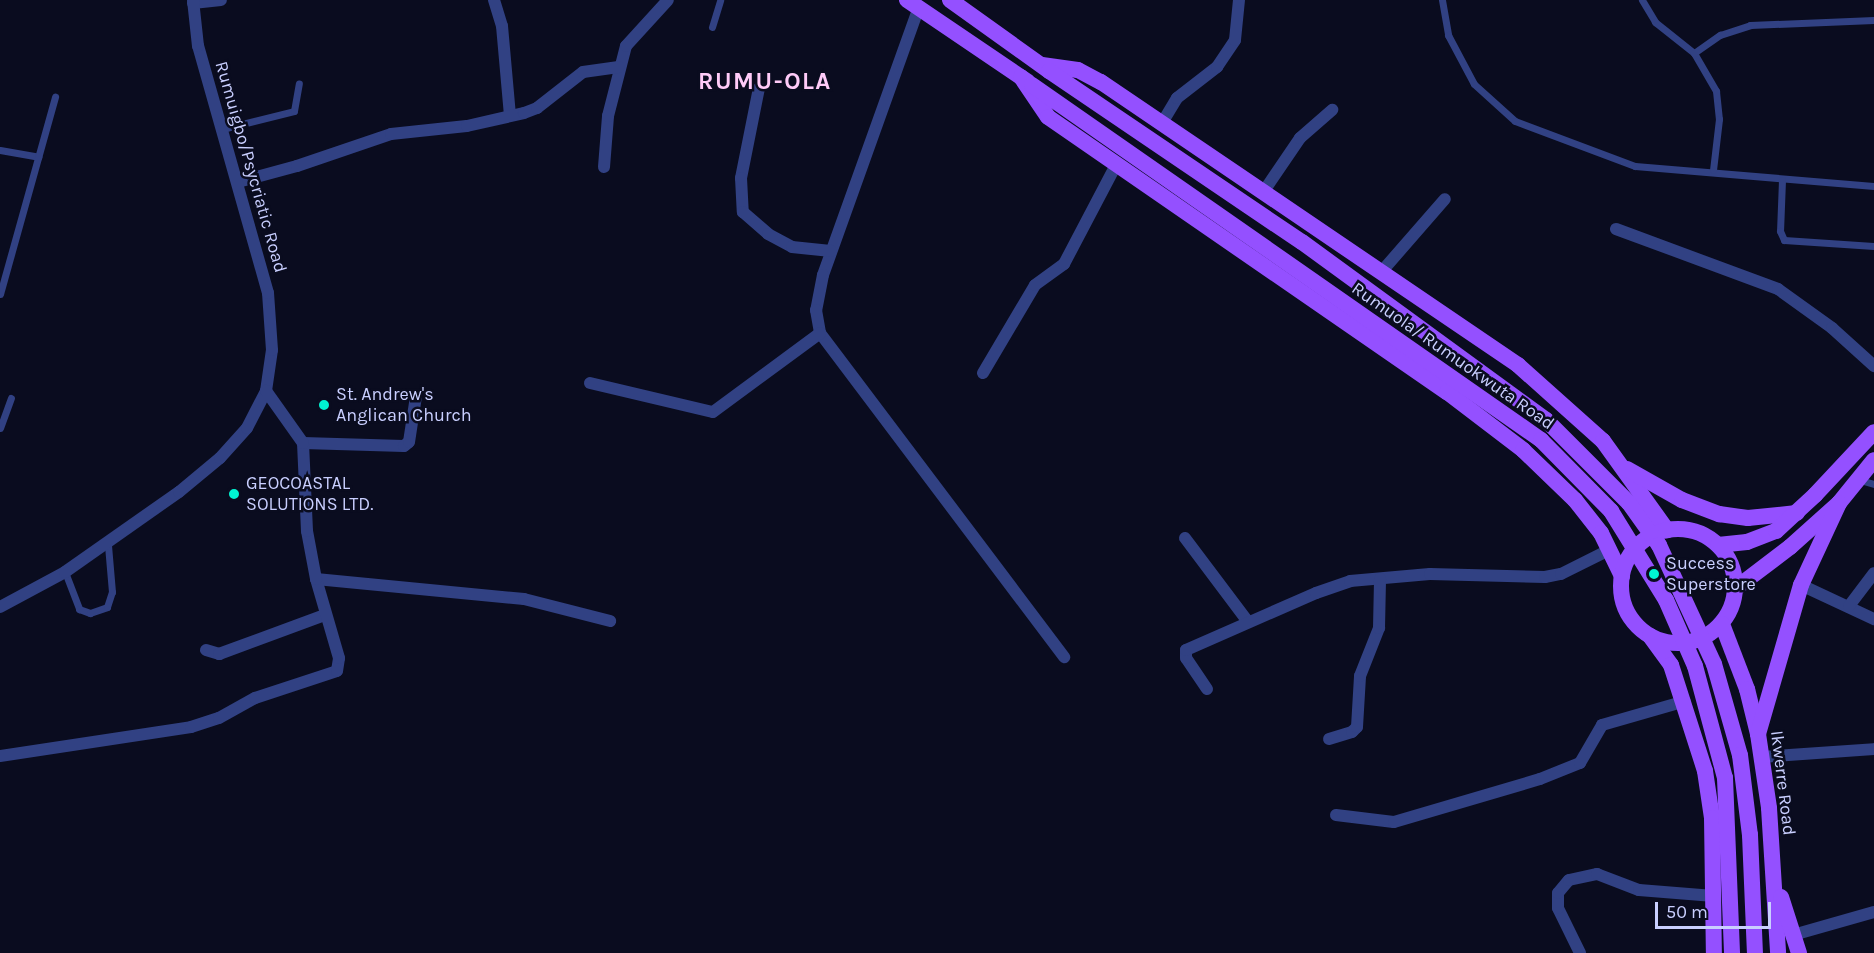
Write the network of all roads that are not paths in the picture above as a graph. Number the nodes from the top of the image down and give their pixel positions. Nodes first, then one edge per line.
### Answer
1 (221, 0) edge
2 (494, 0) edge
3 (668, 0) edge
4 (720, 0) edge
5 (950, 0) edge
6 (1239, 0) edge
7 (1442, 0) edge
8 (1642, 0) edge
9 (193, 1) edge
10 (913, 3) edge
11 (1874, 20) edge
12 (712, 27) dead end
13 (1694, 53) junction
14 (619, 67) junction
15 (1046, 68) junction
16 (1027, 81) junction
17 (299, 83) dead end
18 (759, 88) dead end
19 (55, 97) dead end
20 (1332, 110) dead end
21 (510, 116) junction
22 (1162, 123) junction
23 (222, 129) junction
24 (0, 150) edge
25 (38, 157) junction
26 (604, 166) dead end
27 (1115, 167) junction
28 (1713, 170) junction
29 (1782, 180) junction
30 (238, 182) junction
31 (1874, 186) edge
32 (1264, 191) junction
33 (1445, 199) dead end
34 (1616, 229) dead end
35 (1874, 246) edge
36 (831, 251) junction
37 (1383, 270) junction
38 (0, 294) edge
39 (820, 333) junction
40 (1874, 366) edge
41 (983, 373) dead end
42 (590, 383) dead end
43 (266, 391) junction
44 (416, 396) dead end
45 (12, 398) dead end
46 (0, 428) edge
47 (1874, 432) edge
48 (303, 443) junction
49 (1874, 460) edge
50 (1621, 465) junction
51 (1857, 479) junction
52 (1874, 484) edge
53 (1839, 502) junction
54 (1797, 513) junction
55 (1667, 530) junction
56 (1185, 538) dead end
57 (108, 544) junction
58 (1718, 545) junction
59 (1609, 550) junction
60 (65, 572) junction
61 (1874, 573) edge
62 (1622, 576) junction
63 (316, 579) junction
64 (1380, 579) junction
65 (1801, 585) junction
66 (1736, 588) junction
67 (1849, 606) junction
68 (0, 607) edge
69 (325, 615) junction
70 (1874, 619) edge
71 (610, 621) dead end
72 (1248, 622) junction
73 (1722, 624) junction
74 (1650, 636) junction
75 (206, 650) dead end
76 (1064, 657) dead end
77 (1207, 689) dead end
78 (1685, 701) junction
79 (1758, 734) junction
80 (1329, 739) dead end
81 (1874, 749) edge
82 (0, 756) edge
83 (1761, 757) junction
84 (1336, 815) dead end
85 (1773, 871) junction
86 (1714, 896) junction
87 (1874, 912) edge
88 (1793, 935) junction
89 (1580, 953) edge
90 (1714, 953) edge
91 (1732, 953) edge
92 (1755, 953) edge
93 (1778, 953) edge
94 (1799, 953) edge

1 - 9 street
2 - 21 street
3 - 14 street
4 - 12 lane
5 - 15 main road, Rumuola/ Rumuokwuta Road
6 - 22 street
7 - 28 lane
8 - 13 lane
9 - 23 street, Rumuigbo/Psycriatic Road
10 - 16 main road, Rumuola/ Rumuokwuta Road
10 - 36 street
11 - 13 lane
13 - 28 lane
14 - 21 street
14 - 26 street
15 - 22 main road
15 - 92 main road, Rumuola/ Rumuokwuta Road, bridge
16 - 27 main road
16 - 91 main road, Rumuola/ Rumuokwuta Road, bridge
17 - 23 lane
18 - 36 street
19 - 25 lane
20 - 32 street
21 - 30 street
22 - 32 main road
23 - 30 street, Rumuigbo/Psycriatic Road
24 - 25 lane
25 - 38 lane
27 - 41 street
27 - 59 main road
28 - 29 lane
29 - 31 lane
29 - 35 lane
30 - 43 street, Rumuigbo/Psycriatic Road
32 - 37 main road
33 - 37 street
34 - 40 street
36 - 39 street
37 - 50 main road
39 - 42 street
39 - 76 street
43 - 48 street
43 - 57 street, Rumuigbo/Psycriatic Road
44 - 48 street
45 - 46 lane
47 - 54 main road
48 - 63 street
49 - 51 main road
50 - 54 main road
50 - 55 main road
51 - 52 lane
51 - 53 main road
53 - 65 main road
53 - 66 main road
54 - 58 main road
55 - 58 main road
55 - 62 main road
56 - 72 street
57 - 60 street, Rumuigbo/Psycriatic Road
57 - 60 lane
58 - 66 main road
59 - 62 main road
59 - 64 street
60 - 68 street, Rumuigbo/Psycriatic Road
61 - 67 street
62 - 74 main road
63 - 69 street
63 - 71 street
64 - 72 street
64 - 80 street
65 - 67 street
65 - 79 main road
66 - 73 main road
67 - 70 street
69 - 75 street
69 - 82 street
72 - 77 street
73 - 74 main road
73 - 79 main road, Ikwerre Road
74 - 78 main road
78 - 84 street
78 - 86 main road
79 - 83 main road, Ikwerre Road
81 - 83 street
83 - 85 main road, Ikwerre Road
85 - 88 main road
85 - 93 main road, Ikwerre Road
86 - 89 street
86 - 90 main road
87 - 88 street
88 - 94 main road

